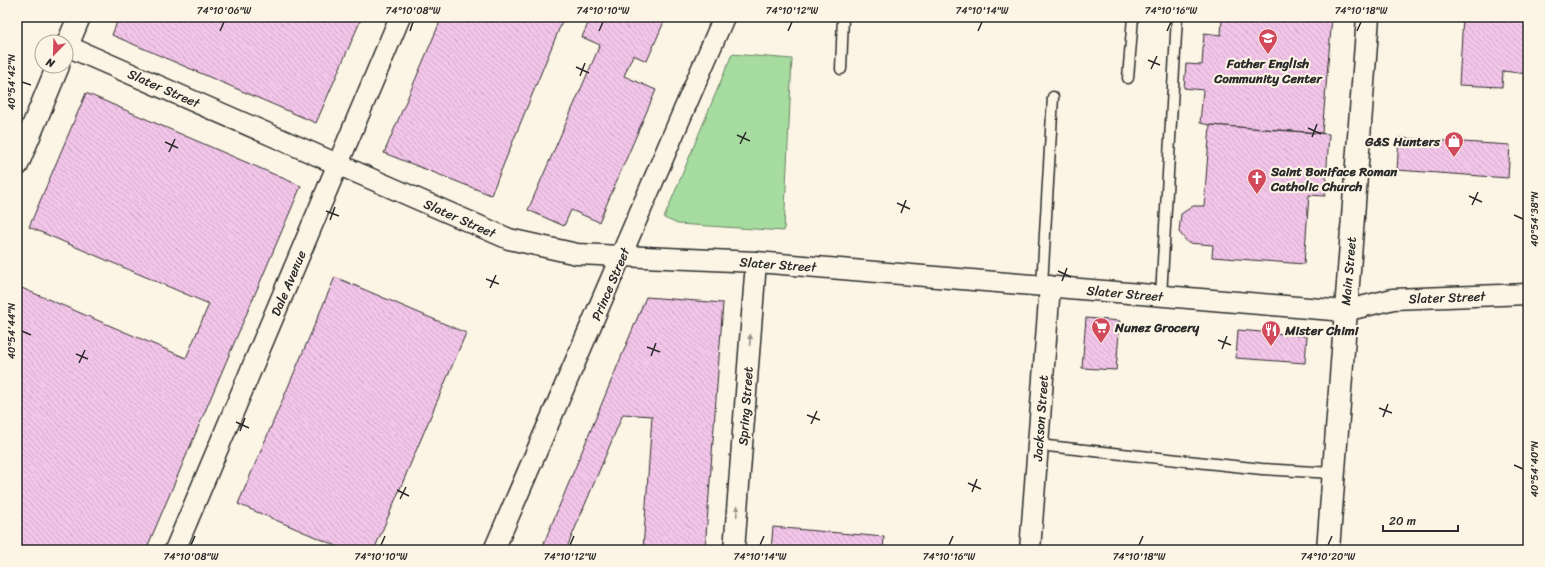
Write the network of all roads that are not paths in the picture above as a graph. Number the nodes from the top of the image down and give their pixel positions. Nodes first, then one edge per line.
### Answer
1 (79, 17) edge
2 (400, 17) edge
3 (724, 17) edge
4 (844, 17) edge
5 (1133, 17) edge
6 (1177, 17) edge
7 (1368, 17) edge
8 (72, 34) edge
9 (74, 50) edge
10 (841, 69) dead end
11 (55, 74) edge
12 (1128, 78) dead end
13 (1053, 97) dead end
14 (17, 165) edge
15 (338, 165) junction
16 (622, 256) junction
17 (756, 262) junction
18 (1046, 286) junction
19 (1528, 294) edge
20 (1162, 296) junction
21 (1345, 311) junction
22 (1038, 445) junction
23 (1333, 473) junction
24 (175, 550) edge
25 (494, 550) edge
26 (734, 550) edge
27 (1030, 550) edge
28 (1328, 550) edge

1 - 8 main road
2 - 15 street, Dale Avenue
3 - 16 street, Prince Street
4 - 10 lane
5 - 12 lane
6 - 20 lane
7 - 21 main road, Main Street
9 - 15 street, Slater Street
11 - 14 main road
13 - 18 lane
15 - 16 street, Slater Street
15 - 24 street, Dale Avenue
16 - 17 street, Slater Street
16 - 25 street, Prince Street
17 - 18 street, Slater Street
26 -> 17 street, Spring Street
18 - 20 street, Slater Street
18 - 22 street, Jackson Street
19 - 21 street, Slater Street
20 - 21 street, Slater Street
21 - 23 main road, Main Street
22 - 23 lane
22 - 27 street, Jackson Street
23 - 28 main road, Main Street

